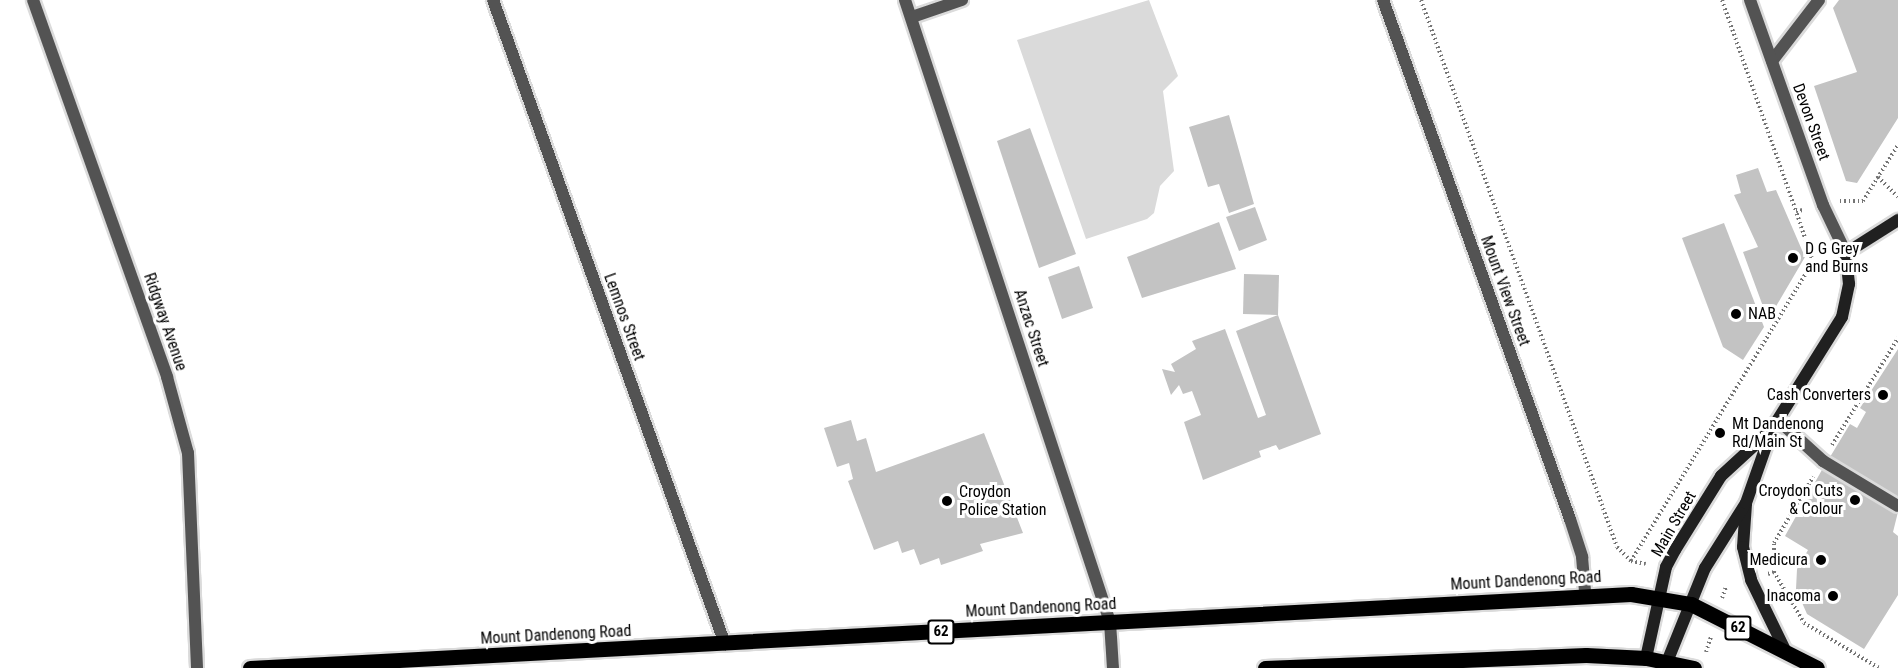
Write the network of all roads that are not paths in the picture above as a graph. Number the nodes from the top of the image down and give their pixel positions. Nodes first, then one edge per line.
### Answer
1 (33, 0) edge
2 (493, 0) edge
3 (905, 0) edge
4 (962, 0) edge
5 (1383, 0) edge
6 (1750, 0) edge
7 (1817, 4) edge
8 (912, 17) junction
9 (1772, 61) junction
10 (1898, 220) edge
11 (1846, 253) junction
12 (1775, 425) junction
13 (1746, 503) junction
14 (1898, 507) edge
15 (1585, 595) junction
16 (1660, 596) junction
17 (1691, 604) junction
18 (1110, 622) junction
19 (725, 644) junction
20 (1786, 652) junction
21 (1646, 658) junction
22 (1667, 662) junction
23 (197, 668) edge
24 (250, 668) edge
25 (1113, 668) edge
26 (1265, 668) edge
27 (1694, 668) edge
28 (1817, 668) edge

1 - 23 street, Ridgway Avenue
2 - 19 street, Lemnos Street
3 - 8 street, Anzac Street
4 - 8 street
5 - 15 street, Mount View Street
6 - 9 street, Devon Street
7 - 9 street
8 - 18 street, Anzac Street
9 - 11 street, Devon Street
10 - 11 street
11 - 12 street, Main Street
12 - 13 street, Main Street
12 - 14 street
12 - 16 street, Main Street
13 - 17 street, Main Street
13 - 20 street
15 - 16 main road, Mount Dandenong Road / 62
15 - 18 main road, Mount Dandenong Road / 62
16 - 17 main road, Mount Dandenong Road / 62
16 - 21 street, Main Street
17 - 20 main road, Mount Dandenong Road / 62
17 - 22 street, Main Street
18 - 19 main road, Mount Dandenong Road / 62
18 - 25 street, Anzac Street
19 - 24 main road, Mount Dandenong Road / 62
20 - 28 main road, Mount Dandenong Road / 62
21 - 22 main road
21 - 26 main road
22 - 27 main road

